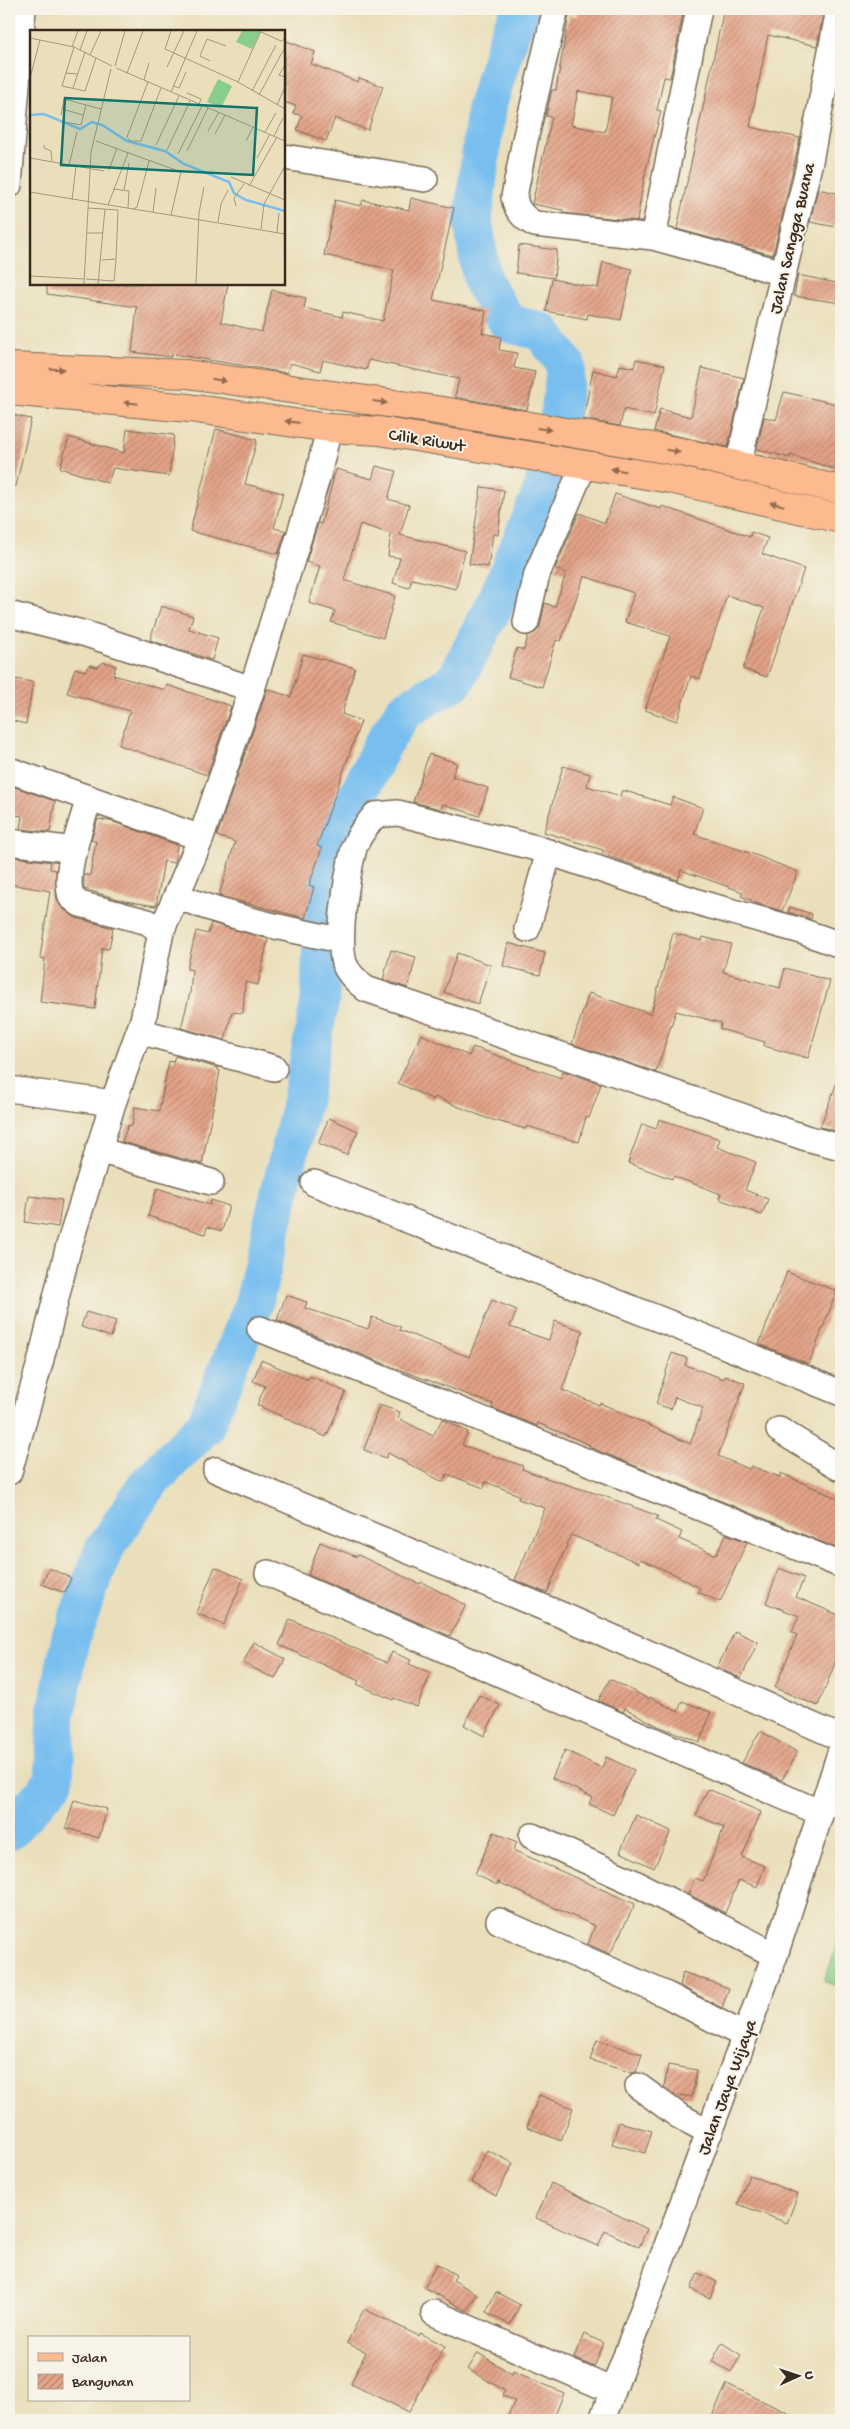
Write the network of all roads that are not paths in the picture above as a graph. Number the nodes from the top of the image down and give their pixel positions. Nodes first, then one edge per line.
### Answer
1 (23, 9) edge
2 (699, 9) edge
3 (839, 9) edge
4 (555, 12) dead end
5 (23, 106) edge
6 (285, 156) edge
7 (425, 179) dead end
8 (9, 185) edge
9 (653, 237) junction
10 (783, 273) junction
11 (9, 367) edge
12 (9, 391) edge
13 (444, 411) junction
14 (329, 428) junction
15 (442, 441) junction
16 (578, 463) junction
17 (738, 465) junction
18 (811, 482) junction
19 (841, 490) edge
20 (806, 511) junction
21 (841, 518) edge
22 (9, 614) edge
23 (526, 622) dead end
24 (252, 689) junction
25 (9, 770) edge
26 (89, 798) junction
27 (201, 838) junction
28 (9, 842) edge
29 (75, 850) junction
30 (549, 852) junction
31 (176, 896) junction
32 (527, 929) dead end
33 (161, 932) junction
34 (335, 939) junction
35 (841, 945) edge
36 (139, 1031) junction
37 (274, 1068) dead end
38 (9, 1089) edge
39 (113, 1104) junction
40 (841, 1147) edge
41 (98, 1150) junction
42 (211, 1182) dead end
43 (314, 1183) dead end
44 (260, 1328) dead end
45 (841, 1393) edge
46 (779, 1430) dead end
47 (841, 1468) edge
48 (216, 1470) dead end
49 (9, 1472) edge
50 (841, 1565) edge
51 (268, 1574) dead end
52 (841, 1738) edge
53 (841, 1750) edge
54 (821, 1813) junction
55 (532, 1836) dead end
56 (500, 1921) dead end
57 (775, 1955) junction
58 (745, 2036) junction
59 (638, 2086) dead end
60 (710, 2132) junction
61 (434, 2312) dead end
62 (612, 2391) junction
63 (602, 2420) edge

1 - 5 street
2 - 9 street
3 - 10 street, Jalan Sangga Buana
4 - 9 street
5 - 8 street
6 - 7 street
9 - 10 street
10 - 17 street, Jalan Sangga Buana
11 -> 13 main road, Cilik Riwut
14 -> 12 main road, Cilik Riwut
13 - 15 main road
13 -> 17 main road, Cilik Riwut
14 - 15 main road, Cilik Riwut
14 - 24 street
15 - 16 main road, Cilik Riwut
20 -> 16 main road, Cilik Riwut
16 - 23 street
17 - 18 main road, Cilik Riwut
18 - 19 main road, Cilik Riwut
18 - 20 main road
20 - 21 main road, Cilik Riwut
22 - 24 street
24 - 27 street
25 - 26 street
26 - 27 street
26 - 29 street
27 - 31 street
28 - 29 street
29 - 33 street
30 - 32 street
30 - 34 street
30 - 35 street
31 - 33 street
31 - 34 street
33 - 36 street
34 - 40 street
36 - 37 street
36 - 39 street
38 - 39 street
39 - 41 street
41 - 42 street
41 - 49 street
43 - 45 street
44 - 50 street
46 - 47 street
48 - 52 street
51 - 54 street
53 - 54 street, Jalan Jaya Wijaya
54 - 57 street, Jalan Jaya Wijaya
55 - 57 street
56 - 58 street
57 - 58 street, Jalan Jaya Wijaya
58 - 60 street, Jalan Jaya Wijaya
59 - 60 street
60 - 62 street, Jalan Jaya Wijaya
61 - 62 street
62 - 63 street, Jalan Jaya Wijaya

